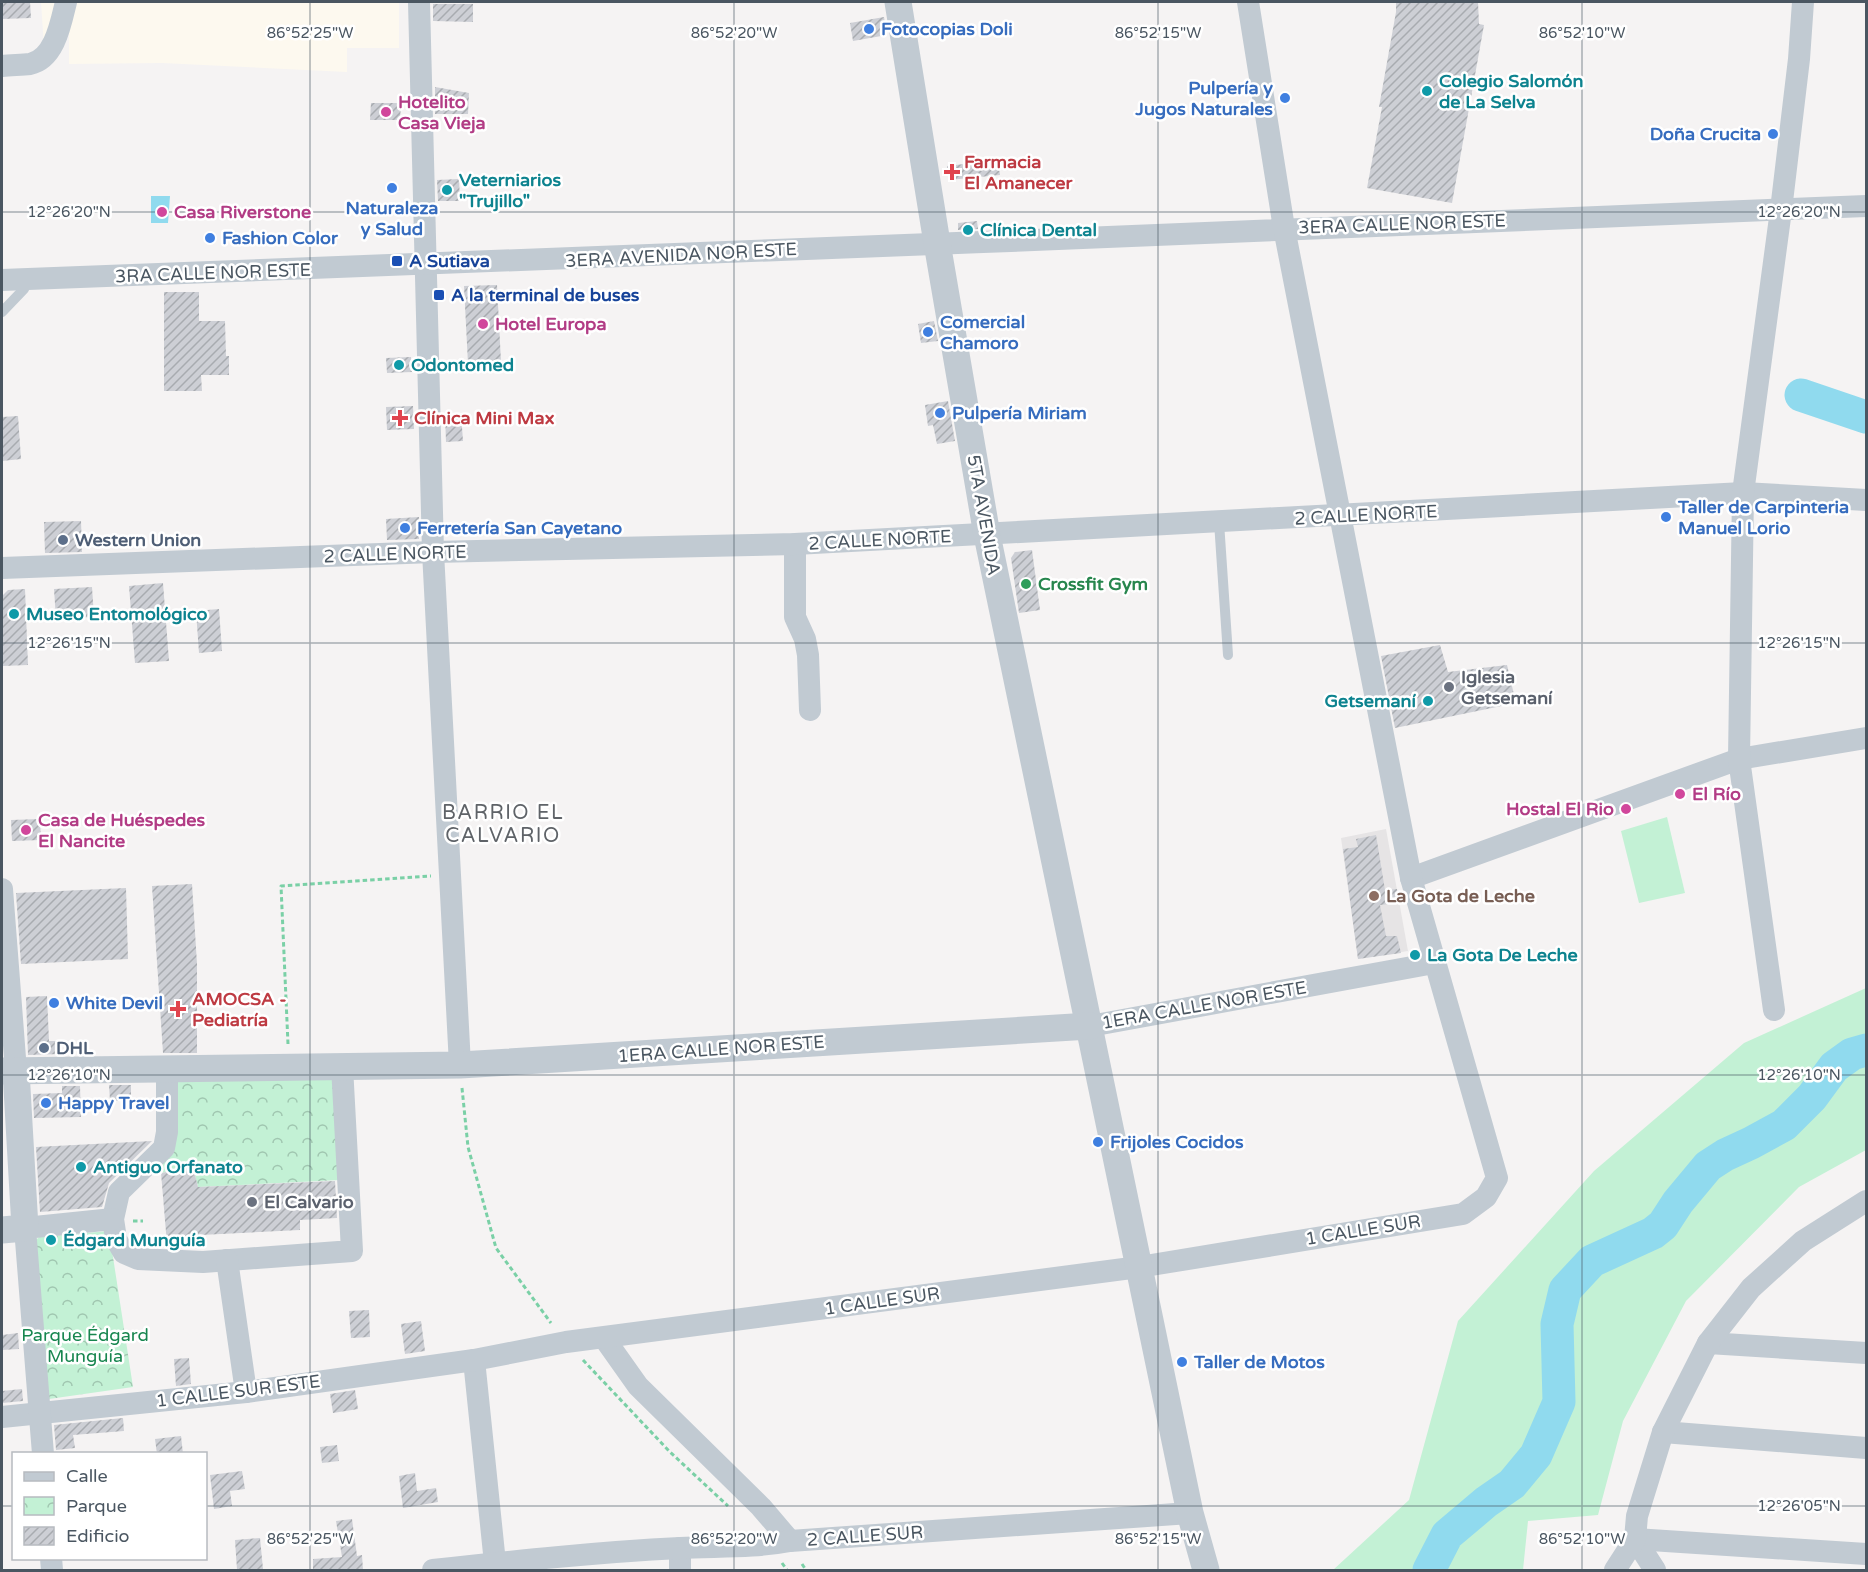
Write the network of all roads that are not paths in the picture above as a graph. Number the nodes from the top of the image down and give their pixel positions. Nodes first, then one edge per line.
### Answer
1 (66, 2) edge
2 (419, 2) edge
3 (898, 2) edge
4 (1248, 2) edge
5 (1803, 2) edge
6 (2, 66) edge
7 (1866, 206) edge
8 (1781, 210) junction
9 (1284, 228) junction
10 (937, 243) junction
11 (425, 266) junction
12 (28, 279) junction
13 (2, 280) edge
14 (2, 312) edge
15 (1743, 494) junction
16 (1866, 500) edge
17 (1340, 516) junction
18 (1219, 522) junction
19 (987, 535) junction
20 (795, 544) junction
21 (433, 552) junction
22 (2, 568) edge
23 (1228, 655) dead end
24 (810, 710) dead end
25 (1866, 738) edge
26 (1738, 759) junction
27 (1411, 878) junction
28 (2, 890) edge
29 (1434, 963) junction
30 (1774, 1010) dead end
31 (1090, 1026) junction
32 (460, 1065) junction
33 (342, 1066) junction
34 (167, 1069) junction
35 (9, 1071) edge
36 (1866, 1201) edge
37 (113, 1220) junction
38 (13, 1229) edge
39 (227, 1260) junction
40 (1139, 1267) junction
41 (604, 1338) junction
42 (1708, 1343) junction
43 (1866, 1353) edge
44 (474, 1360) junction
45 (246, 1392) junction
46 (39, 1413) junction
47 (2, 1417) edge
48 (1663, 1432) junction
49 (1866, 1448) edge
50 (43, 1452) edge
51 (1190, 1513) junction
52 (1635, 1539) junction
53 (780, 1543) junction
54 (680, 1548) junction
55 (1866, 1554) edge
56 (495, 1563) junction
57 (433, 1570) edge
58 (680, 1570) edge
59 (1206, 1570) edge
60 (1615, 1570) edge
61 (1654, 1570) edge

1 - 6 street
2 - 11 street
3 - 10 street, 5TA AVENIDA
4 - 9 street
5 - 8 street
7 - 8 street, 3ERA CALLE NOR ESTE
8 - 9 street, 3ERA CALLE NOR ESTE
8 - 15 street
9 - 10 street, 3ERA CALLE NOR ESTE
9 - 17 street
10 - 11 street, 3ERA AVENIDA NOR ESTE
10 - 19 street, 5TA AVENIDA
11 - 12 street, 3RA CALLE NOR ESTE
11 - 21 street
12 - 13 street, 3RA CALLE NOR ESTE
12 - 14 lane
15 - 16 street, 2 CALLE NORTE
15 - 17 street, 2 CALLE NORTE
15 - 26 street
17 - 18 street, 2 CALLE NORTE
17 - 27 street
18 - 19 street, 2 CALLE NORTE
18 - 23 lane
19 - 20 street, 2 CALLE NORTE
19 - 31 street, 5TA AVENIDA
20 - 21 street, 2 CALLE NORTE
20 - 24 street
21 - 22 street, 2 CALLE NORTE
21 - 32 street
25 - 26 street
26 - 27 street
26 - 30 street
27 - 29 street
28 - 35 street
29 - 31 street, 1ERA CALLE NOR ESTE
29 - 40 street, 1 CALLE SUR
31 - 32 street, 1ERA CALLE NOR ESTE
31 - 40 street, 5TA AVENIDA
32 - 33 street, 1ERA CALLE NOR ESTE
33 - 34 street, 1ERA CALLE NOR ESTE
33 - 39 street
34 - 35 street, 1ERA CALLE NOR ESTE
34 - 37 street
35 - 38 street
36 - 42 street
37 - 38 street
37 - 39 street
38 - 46 street
39 - 45 street
40 - 41 street, 1 CALLE SUR
40 - 51 street, 5TA AVENIDA
41 - 44 street, 1 CALLE SUR
41 - 53 street
42 - 43 street
42 - 48 street
44 - 45 street, 1 CALLE SUR ESTE
44 - 56 street
45 - 46 street, 1 CALLE SUR ESTE
46 - 47 street, 1 CALLE SUR ESTE
46 - 50 street
48 - 49 street
48 - 52 street
51 - 53 street, 2 CALLE SUR
51 - 59 street, 5TA AVENIDA
52 - 55 street
52 - 60 street
52 - 61 street
53 - 54 street, 2 CALLE SUR
54 - 56 street, 2 CALLE SUR
54 - 58 street
56 - 57 street, 2 CALLE SUR

